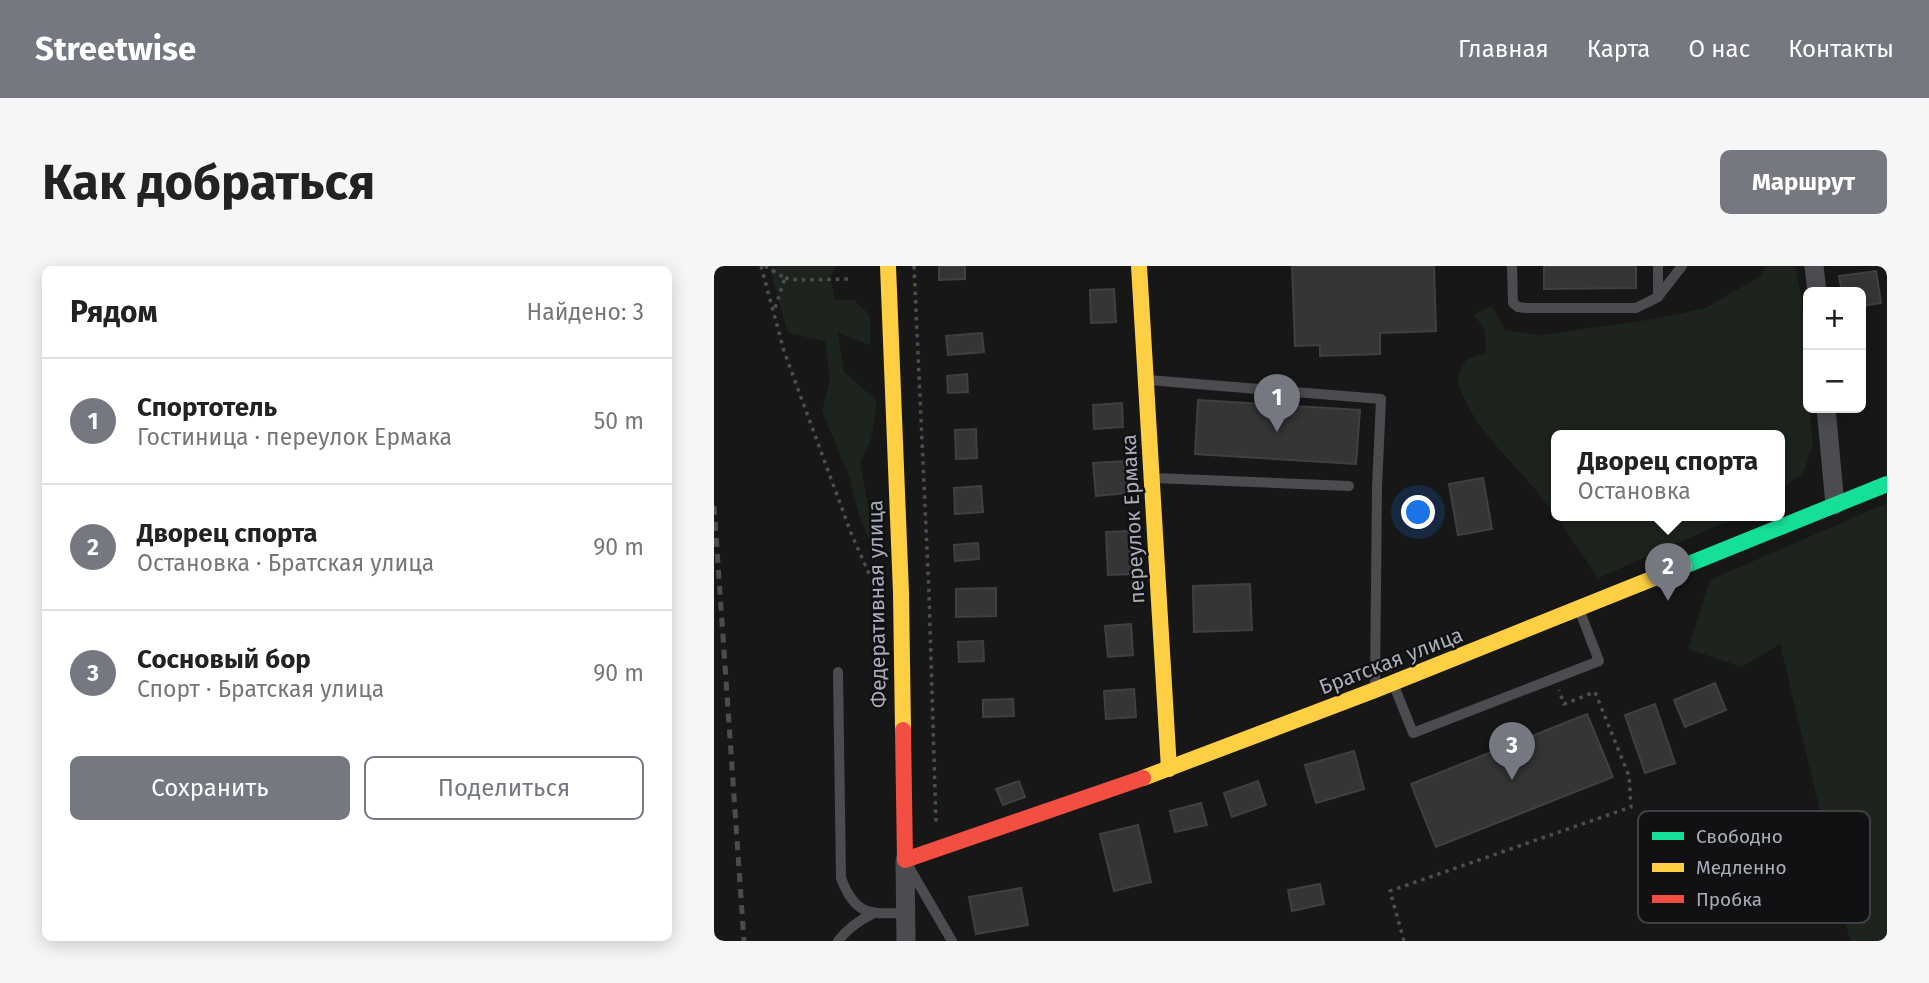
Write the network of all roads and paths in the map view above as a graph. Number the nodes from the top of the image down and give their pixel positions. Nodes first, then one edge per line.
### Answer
1 (763, 266) edge
2 (888, 266) edge
3 (914, 266) edge
4 (1139, 266) edge
5 (1512, 266) edge
6 (1658, 266) edge
7 (1682, 266) edge
8 (1814, 266) edge
9 (785, 278) junction
10 (848, 279) dead end
11 (1816, 287) edge
12 (1658, 297) junction
13 (774, 313) junction
14 (1146, 380) junction
15 (1826, 413) edge
16 (1152, 478) junction
17 (1887, 484) edge
18 (1349, 486) dead end
19 (1835, 505) junction
20 (901, 593) junction
21 (1579, 609) junction
22 (838, 673) dead end
23 (1555, 678) junction
24 (1393, 683) junction
25 (1376, 690) junction
26 (1169, 769) junction
27 (947, 827) dead end
28 (905, 860) junction
29 (906, 913) junction
30 (872, 914) junction
31 (838, 941) edge
32 (906, 941) edge
33 (952, 941) edge
34 (1404, 941) edge

1 - 9 path
1 - 13 path
2 - 20 street, Федеративная улица
3 - 27 path
4 - 14 street, переулок Ермака
5 - 12 lane
6 - 12 lane
7 - 12 lane
8 - 11 street
9 - 10 path
9 - 13 path
13 - 20 path
14 - 16 street, переулок Ермака
14 - 25 lane
15 - 19 street
16 - 18 lane
16 - 26 street, переулок Ермака
17 - 19 street, Братская улица
19 - 21 street, Братская улица
20 - 28 street, Федеративная улица
21 - 23 lane
21 - 24 street, Братская улица
22 - 30 lane
23 - 24 lane
23 - 34 path
24 - 25 street, Братская улица
25 - 26 street, Братская улица
26 - 28 street, Братская улица
28 - 29 street, Федеративная улица
28 - 33 lane
29 - 30 lane
29 - 32 street, Федеративная улица
30 - 31 lane

